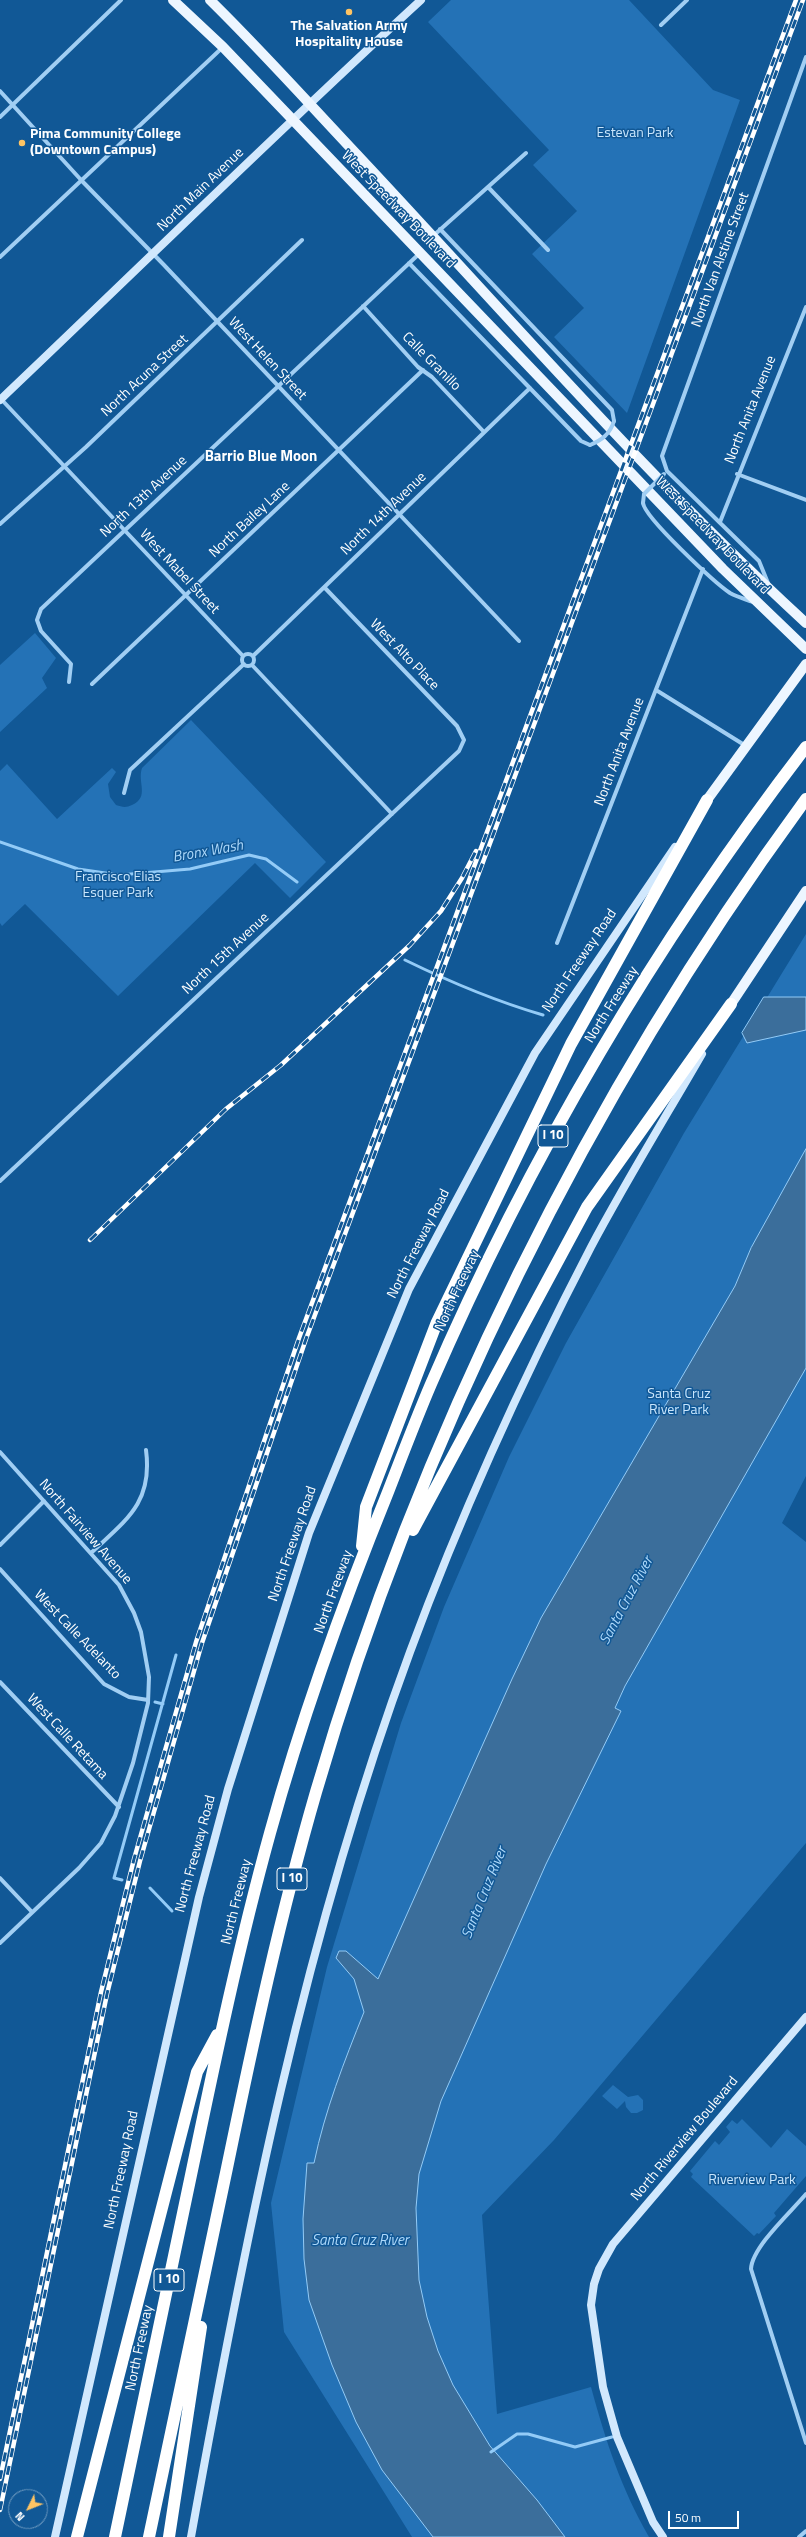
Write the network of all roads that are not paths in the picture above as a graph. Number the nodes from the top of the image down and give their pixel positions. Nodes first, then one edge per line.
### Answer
1 (121, 0) edge
2 (173, 0) edge
3 (210, 0) edge
4 (421, 0) edge
5 (687, 0) edge
6 (661, 25) dead end
7 (223, 47) junction
8 (806, 57) edge
9 (0, 91) edge
10 (309, 102) junction
11 (13, 105) junction
12 (0, 117) edge
13 (291, 120) junction
14 (526, 153) dead end
15 (82, 181) junction
16 (488, 187) junction
17 (436, 233) junction
18 (302, 240) dead end
19 (548, 250) dead end
20 (420, 252) junction
21 (154, 254) junction
22 (0, 257) edge
23 (409, 262) junction
24 (363, 306) junction
25 (806, 307) edge
26 (217, 322) junction
27 (422, 370) junction
28 (278, 388) junction
29 (530, 388) junction
30 (0, 399) edge
31 (484, 432) junction
32 (339, 451) junction
33 (65, 468) junction
34 (666, 472) junction
35 (737, 474) junction
36 (806, 500) edge
37 (400, 514) junction
38 (720, 522) junction
39 (0, 524) edge
40 (124, 531) junction
41 (703, 569) junction
42 (325, 588) junction
43 (771, 590) junction
44 (186, 596) junction
45 (759, 604) junction
46 (791, 609) junction
47 (806, 614) edge
48 (806, 622) edge
49 (519, 641) dead end
50 (806, 649) edge
51 (243, 656) junction
52 (253, 656) junction
53 (244, 664) junction
54 (806, 664) edge
55 (252, 665) junction
56 (69, 682) dead end
57 (92, 684) dead end
58 (656, 690) junction
59 (464, 740) joint
60 (746, 746) junction
61 (806, 747) edge
62 (124, 793) dead end
63 (806, 799) edge
64 (707, 800) junction
65 (392, 814) junction
66 (806, 892) edge
67 (557, 943) dead end
68 (730, 1004) junction
69 (0, 1182) edge
70 (146, 1450) dead end
71 (0, 1452) edge
72 (44, 1501) junction
73 (0, 1545) edge
74 (91, 1553) junction
75 (361, 1559) junction
76 (0, 1569) edge
77 (388, 1577) junction
78 (0, 1682) edge
79 (148, 1700) junction
80 (118, 1807) junction
81 (0, 1878) edge
82 (32, 1912) junction
83 (0, 1943) edge
84 (806, 2017) edge
85 (223, 2023) junction
86 (222, 2189) junction
87 (806, 2194) edge
88 (806, 2443) edge
89 (806, 2532) edge
90 (55, 2537) edge
91 (76, 2537) edge
92 (116, 2537) edge
93 (149, 2537) edge
94 (169, 2537) edge
95 (191, 2537) edge
96 (663, 2537) edge
97 (798, 2537) edge

1 - 11 street
2 - 7 main road, West Speedway Boulevard
3 - 10 main road, West Speedway Boulevard
4 - 10 main road, North Main Avenue
5 - 6 street
7 - 13 main road, West Speedway Boulevard
7 - 15 street
8 - 34 street, North Van Alstine Street
9 - 11 street, West Helen Street
10 - 13 main road, North Main Avenue
10 - 17 main road, West Speedway Boulevard
11 - 12 street
11 - 15 street, West Helen Street
13 - 20 main road, West Speedway Boulevard
13 - 21 main road, North Main Avenue
14 - 16 street
15 - 21 street, West Helen Street
15 - 22 street
16 - 17 street
16 - 19 street
17 - 29 street, West Speedway Boulevard, bridge
17 - 43 main road, West Speedway Boulevard
18 - 26 street, North Acuna Street
20 - 23 street, North 13th Avenue
20 - 45 main road, West Speedway Boulevard
21 - 26 street, West Helen Street
21 - 30 main road, North Main Avenue
23 - 24 street, North 13th Avenue
23 - 29 street, West Speedway Boulevard
24 - 27 street, Calle Granillo
24 - 28 street, North 13th Avenue
25 - 35 street, North Anita Avenue
26 - 28 street, West Helen Street
26 - 33 street, North Acuna Street
27 - 31 street, Calle Granillo
27 - 32 street, North Bailey Lane
28 - 32 street, West Helen Street
28 - 40 street, North 13th Avenue
29 - 31 street, North 14th Avenue
30 - 33 street, West Mabel Street
31 - 37 street, North 14th Avenue
32 - 37 street, West Helen Street
32 - 44 street, North Bailey Lane
33 - 39 street, North Acuna Street
33 - 40 street, West Mabel Street
34 - 38 street
34 - 41 street, bridge
35 - 36 street
35 - 38 street, North Anita Avenue
37 - 42 street, North 14th Avenue
37 - 49 street, West Helen Street
38 - 43 street
40 - 44 street, West Mabel Street
40 - 56 street, North 13th Avenue
41 - 45 street
41 - 58 street, North Anita Avenue
42 - 52 street, North 14th Avenue
42 - 59 street, West Alto Place
43 - 46 main road, West Speedway Boulevard
44 - 51 street, West Mabel Street
44 - 57 street, North Bailey Lane
45 - 50 main road, West Speedway Boulevard
46 - 47 main road
46 - 48 main road, West Speedway Boulevard
51 - 52 street
51 - 53 street
52 - 55 street
53 - 55 street
53 - 62 street
54 - 60 main road, North Freeway Road
55 - 65 street
58 - 60 street
58 - 67 street, North Anita Avenue
59 - 65 street, North 15th Avenue
60 - 64 main road, North Freeway Road
61 - 75 highway, North Freeway / I 10
63 - 77 highway, I 10
64 - 75 highway
64 - 90 main road, North Freeway Road
65 - 69 street, North 15th Avenue
66 - 68 main road
68 - 77 highway
68 - 95 main road
70 - 74 street
71 - 72 street, North Fairview Avenue
72 - 73 street
72 - 74 street, North Fairview Avenue
74 - 79 street, North Fairview Avenue
75 - 85 highway, North Freeway / I 10
76 - 79 street, West Calle Adelanto
77 - 86 highway, I 10
78 - 80 street, West Calle Retama
79 - 80 street, North Fairview Avenue
80 - 82 street, North Fairview Avenue
81 - 82 street
82 - 83 street, North Fairview Avenue
84 - 96 main road, North Riverview Boulevard
85 - 91 highway
85 - 92 highway, North Freeway / I 10
86 - 93 highway, I 10
86 - 94 highway
87 - 88 street
89 - 97 street

